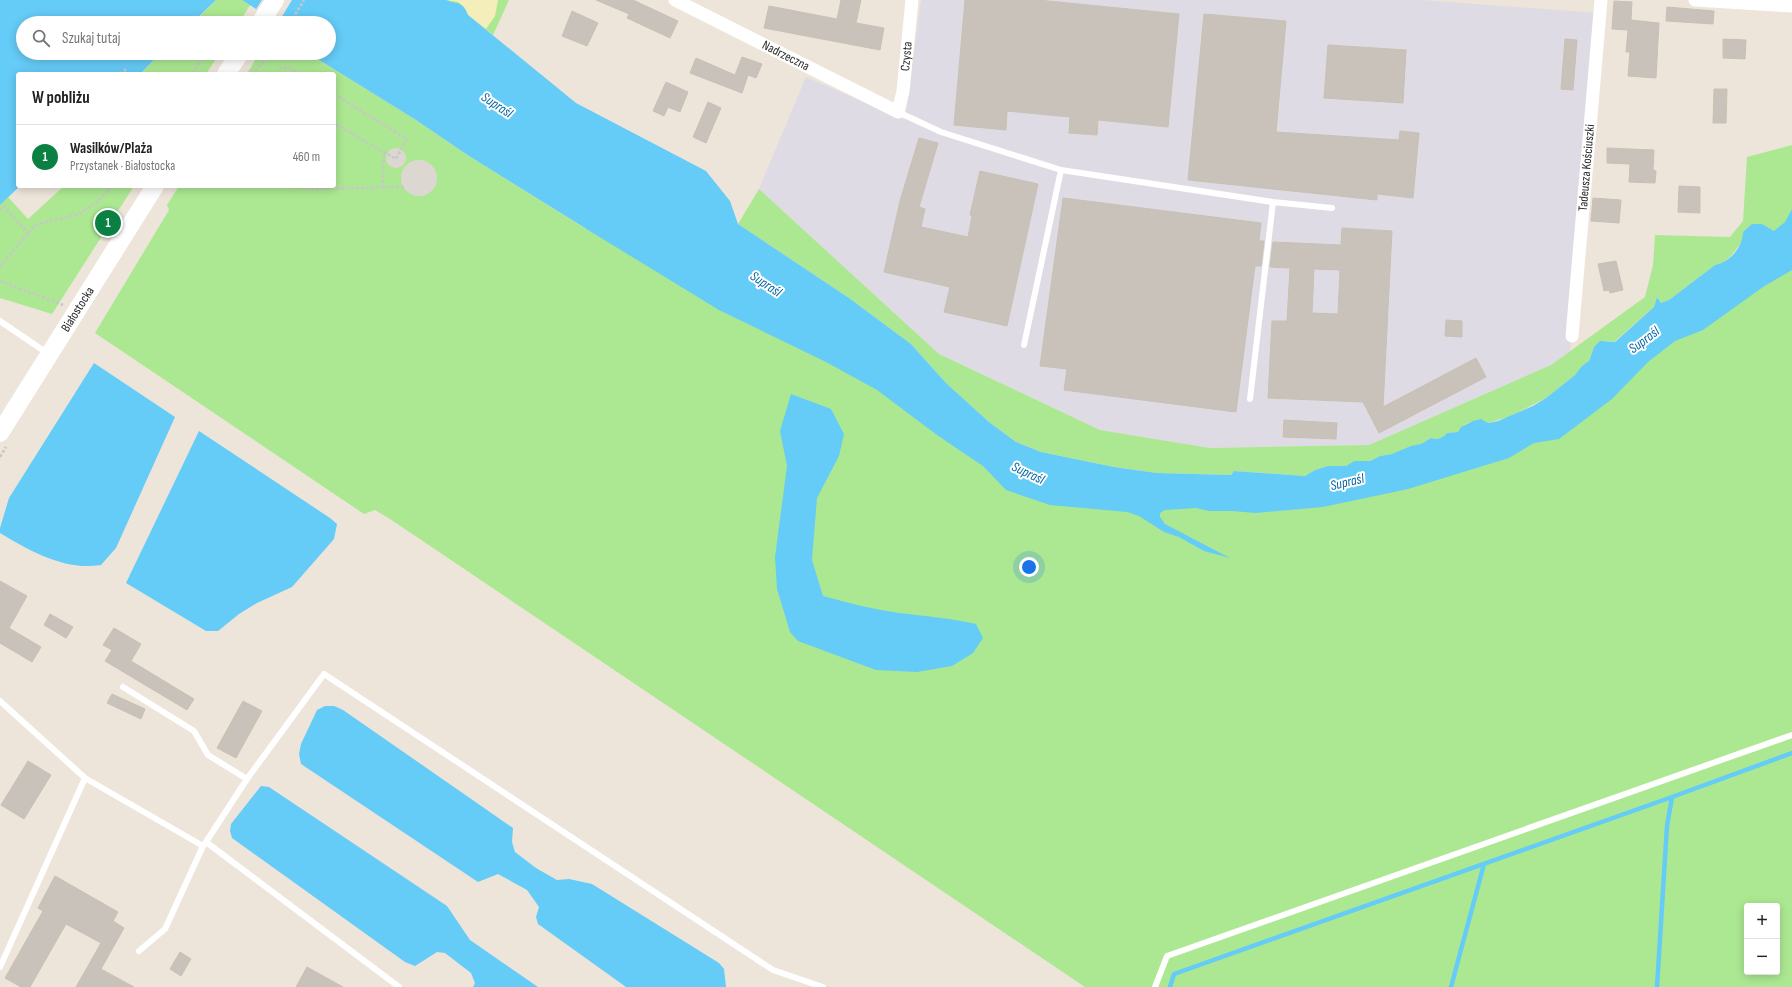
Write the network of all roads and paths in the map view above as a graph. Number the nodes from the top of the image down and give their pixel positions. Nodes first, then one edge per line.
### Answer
1 (275, 0) edge
2 (304, 0) edge
3 (675, 0) edge
4 (912, 0) edge
5 (1600, 0) edge
6 (1695, 0) edge
7 (1792, 6) edge
8 (265, 16) edge
9 (294, 16) edge
10 (201, 60) edge
11 (235, 60) edge
12 (265, 60) edge
13 (193, 72) edge
14 (227, 72) edge
15 (253, 72) edge
16 (278, 72) edge
17 (298, 72) edge
18 (336, 95) edge
19 (898, 112) junction
20 (336, 124) edge
21 (384, 153) junction
22 (1061, 170) junction
23 (404, 187) dead end
24 (110, 188) edge
25 (154, 188) edge
26 (305, 188) edge
27 (383, 188) junction
28 (1272, 202) junction
29 (1332, 208) dead end
30 (0, 210) edge
31 (28, 233) junction
32 (0, 267) edge
33 (0, 281) edge
34 (66, 306) dead end
35 (0, 321) edge
36 (1572, 336) dead end
37 (1024, 345) dead end
38 (48, 354) junction
39 (1250, 399) dead end
40 (0, 433) edge
41 (123, 687) dead end
42 (0, 701) edge
43 (1792, 735) edge
44 (85, 778) junction
45 (247, 779) junction
46 (204, 844) junction
47 (139, 951) dead end
48 (0, 967) edge
49 (399, 987) edge
50 (823, 987) edge
51 (1155, 987) edge

1 - 8 main road
2 - 9 path
3 - 19 street, Nadrzeczna
4 - 19 street, Czysta
5 - 36 street, Tadeusza Kościuszki
6 - 7 street
10 - 13 path
11 - 14 main road
12 - 15 path
16 - 17 path
18 - 21 path
19 - 22 lane
20 - 21 path
21 - 27 path
22 - 28 lane
22 - 37 lane
23 - 27 path
24 - 31 path
25 - 38 main road, Białostocka
26 - 27 path
28 - 29 lane
28 - 39 lane
30 - 31 path
31 - 32 path
33 - 34 path
35 - 38 lane
38 - 40 main road, Białostocka
41 - 45 lane
42 - 44 lane
43 - 51 lane
44 - 46 lane
44 - 48 lane
45 - 46 lane
45 - 50 lane
46 - 47 lane
46 - 49 lane

